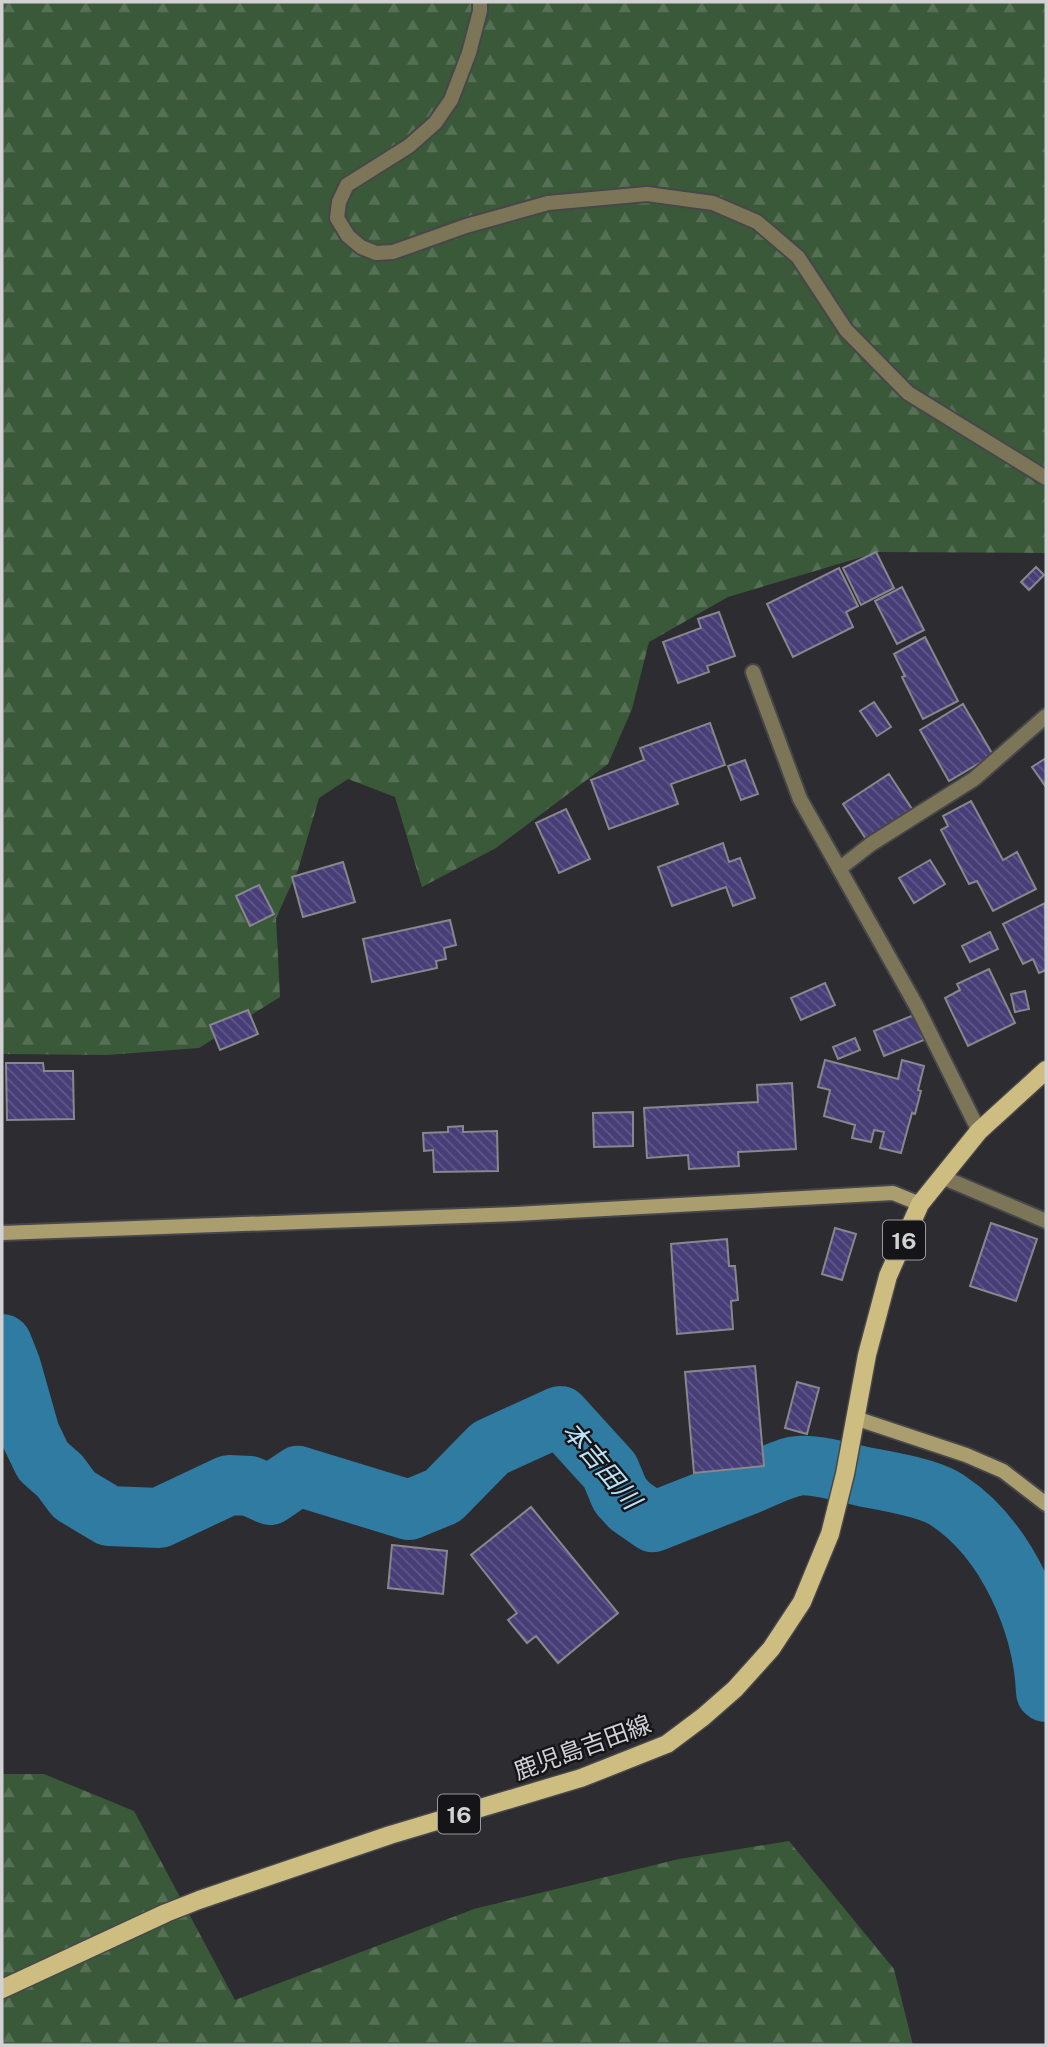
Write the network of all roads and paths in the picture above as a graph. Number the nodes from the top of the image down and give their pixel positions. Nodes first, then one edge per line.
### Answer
1 (480, 2) edge
2 (1046, 478) edge
3 (753, 672) dead end
4 (1046, 716) edge
5 (839, 869) junction
6 (1046, 1070) edge
7 (979, 1131) junction
8 (942, 1178) junction
9 (920, 1203) junction
10 (1046, 1221) edge
11 (2, 1233) edge
12 (855, 1418) junction
13 (1046, 1504) edge
14 (2, 1989) edge

1 - 2 street
3 - 5 street
4 - 5 street
5 - 7 street
6 - 7 main road, 鹿児島吉田線 / 16
7 - 8 main road, 鹿児島吉田線 / 16
8 - 9 main road, 鹿児島吉田線 / 16
8 - 10 street
9 - 11 street
9 - 12 main road, 鹿児島吉田線 / 16
12 - 13 street
12 - 14 main road, 鹿児島吉田線 / 16

